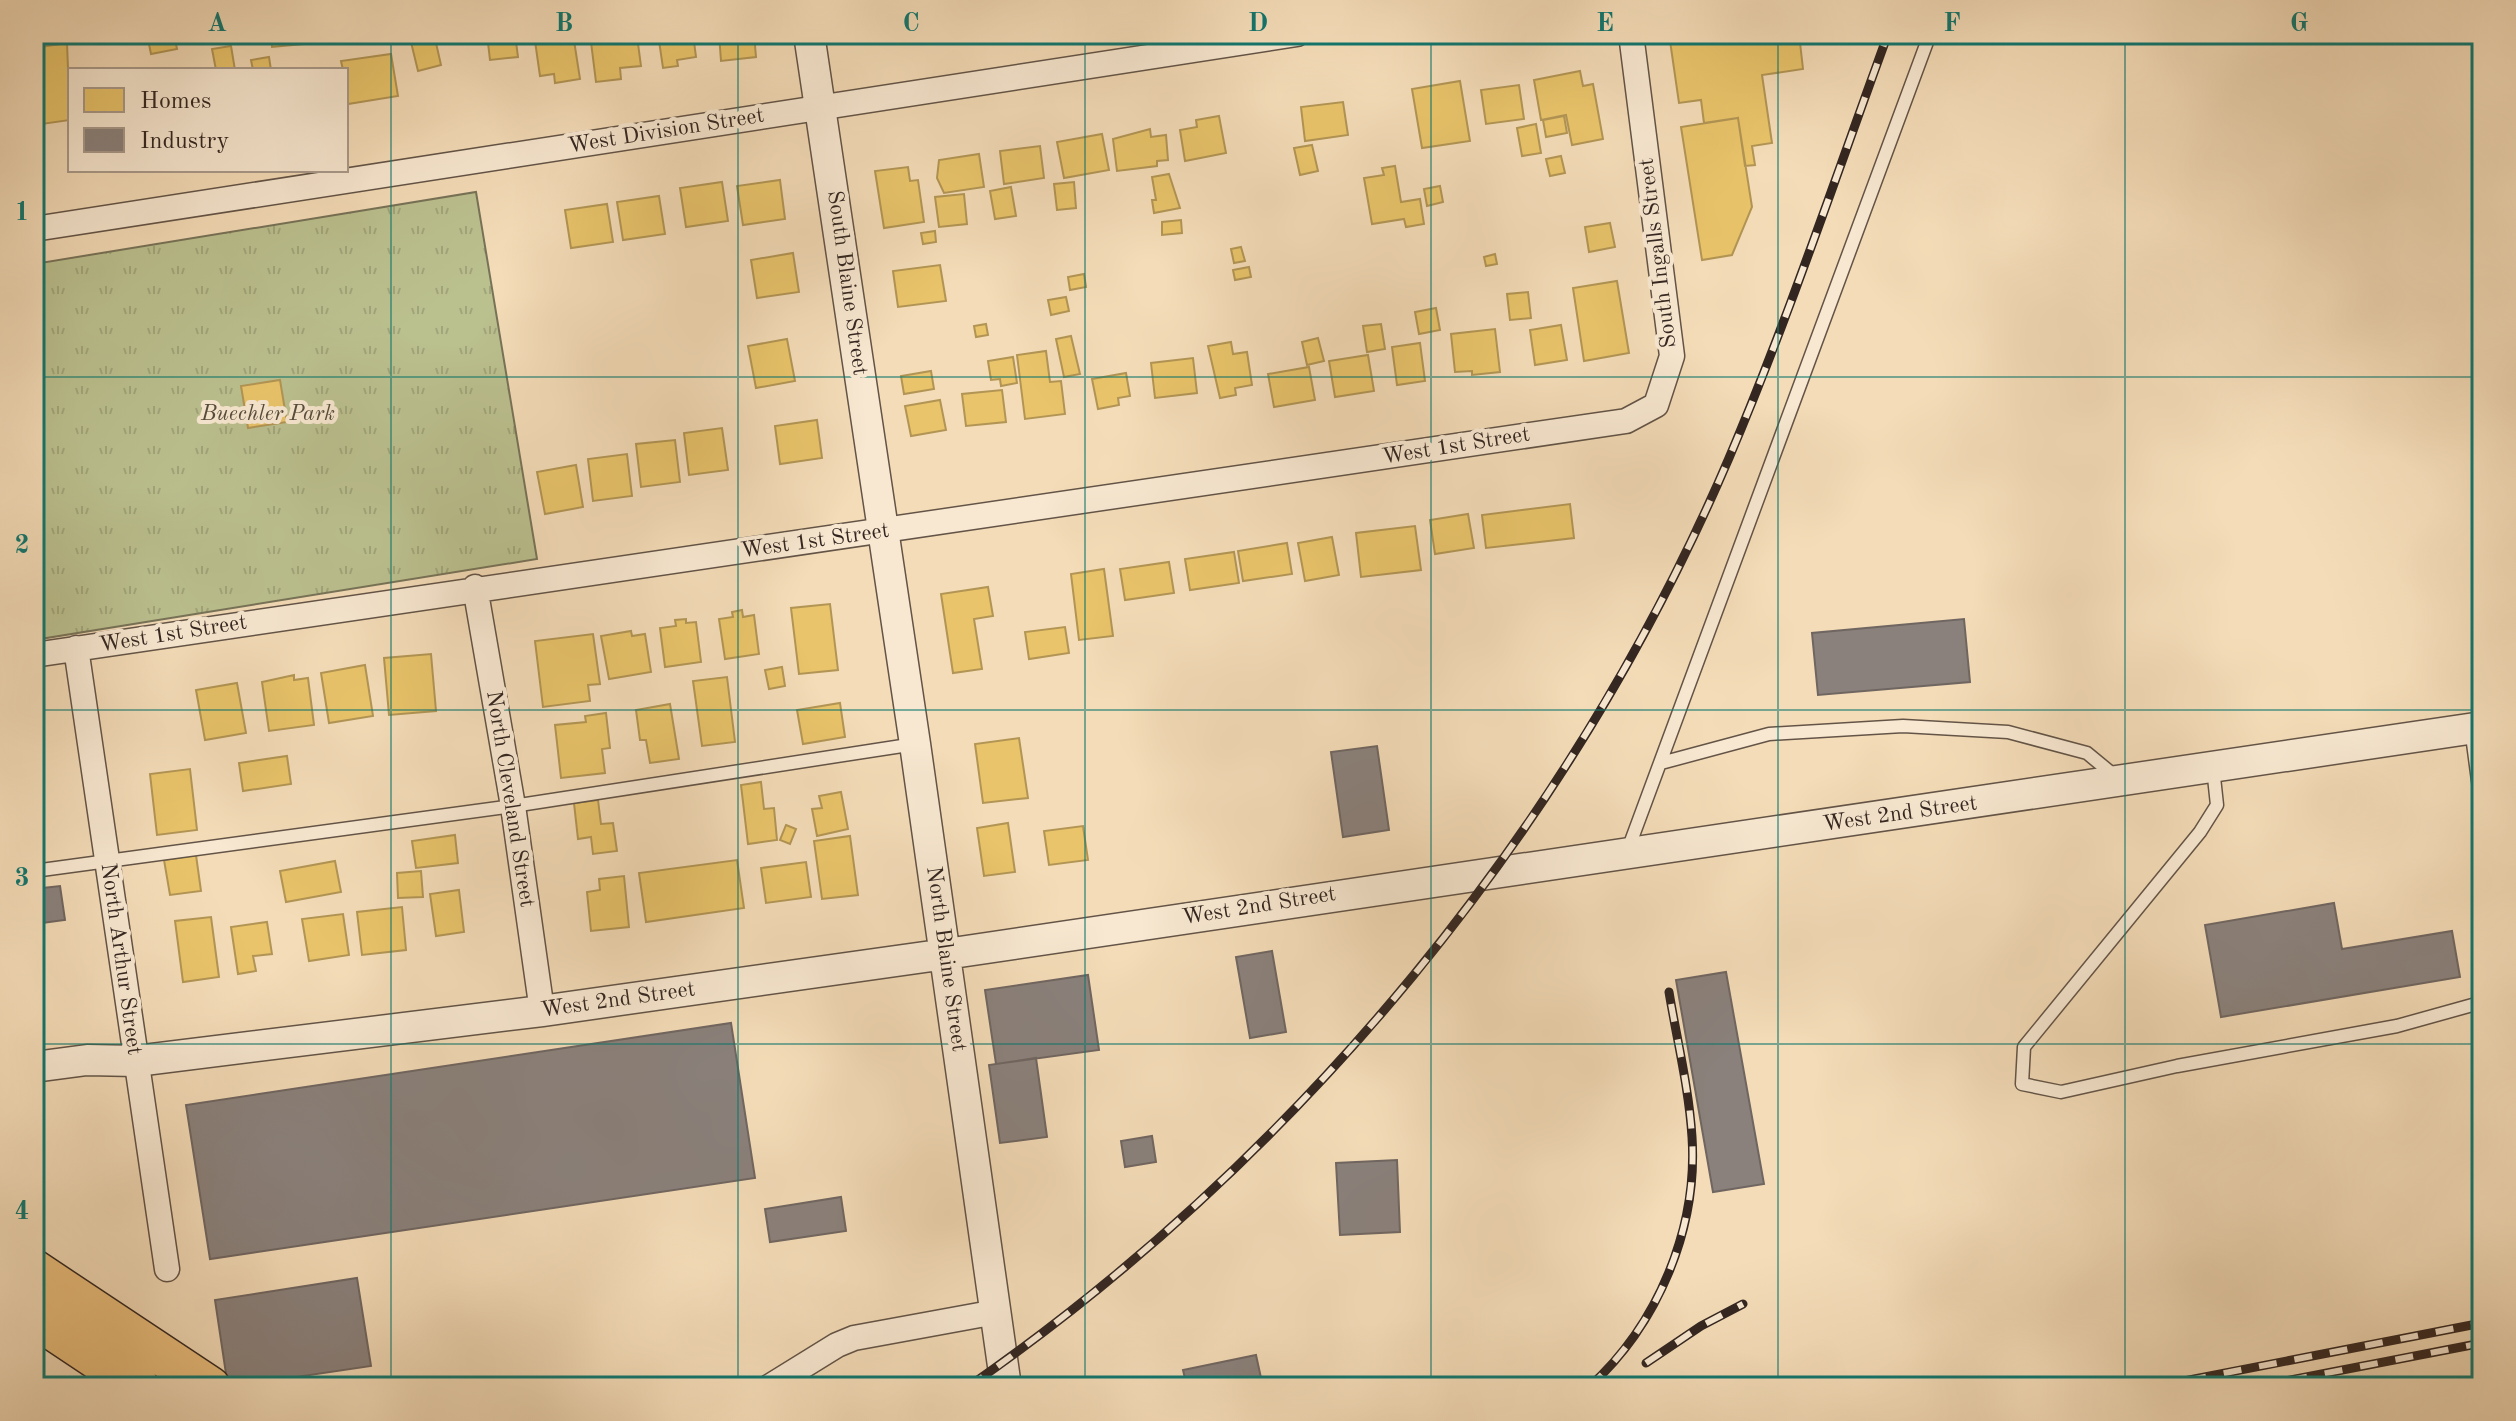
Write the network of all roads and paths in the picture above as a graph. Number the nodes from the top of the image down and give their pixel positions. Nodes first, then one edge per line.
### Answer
1 (809, 34) edge
2 (1297, 34) edge
3 (1631, 34) edge
4 (1930, 34) edge
5 (821, 107) junction
6 (34, 229) edge
7 (1595, 425) joint
8 (883, 532) junction
9 (475, 587) junction
10 (76, 648) junction
11 (34, 655) edge
12 (2476, 728) edge
13 (915, 744) junction
14 (1661, 763) junction
15 (2213, 768) junction
16 (2121, 782) junction
17 (513, 806) junction
18 (2482, 811) edge
19 (1627, 852) junction
20 (107, 861) junction
21 (34, 871) edge
22 (946, 954) junction
23 (2482, 996) edge
24 (542, 1011) junction
25 (136, 1061) junction
26 (34, 1067) edge
27 (167, 1269) dead end
28 (34, 1270) edge
29 (996, 1312) junction
30 (34, 1317) edge
31 (139, 1387) edge
32 (210, 1387) edge
33 (769, 1387) edge
34 (1006, 1387) edge

1 - 5 street, South Blaine Street
2 - 5 street, West Division Street
3 - 7 street, South Ingalls Street
4 - 14 lane
5 - 6 street, West Division Street
5 - 8 street, South Blaine Street
7 - 8 street, West 1st Street
8 - 9 street, West 1st Street
8 - 13 street, North Blaine Street
9 - 10 street, West 1st Street
9 - 17 street, North Cleveland Street
10 - 11 street, West 1st Street
10 - 20 street, North Arthur Street
12 - 15 street, West 2nd Street
12 - 18 lane
13 - 17 lane
13 - 22 street, North Blaine Street
14 - 16 lane
14 - 19 lane
15 - 16 street, West 2nd Street
15 - 23 lane
16 - 19 street, West 2nd Street
17 - 20 lane
17 - 24 street, North Cleveland Street
19 - 22 street, West 2nd Street
20 - 21 lane
20 - 25 street, North Arthur Street
22 - 24 street, West 2nd Street
22 - 29 street, North Blaine Street
24 - 25 street, West 2nd Street
25 - 26 street, West 2nd Street
25 - 27 street, North Arthur Street
28 - 32 highway
29 - 33 street
29 - 34 street, North Blaine Street
30 - 31 highway

